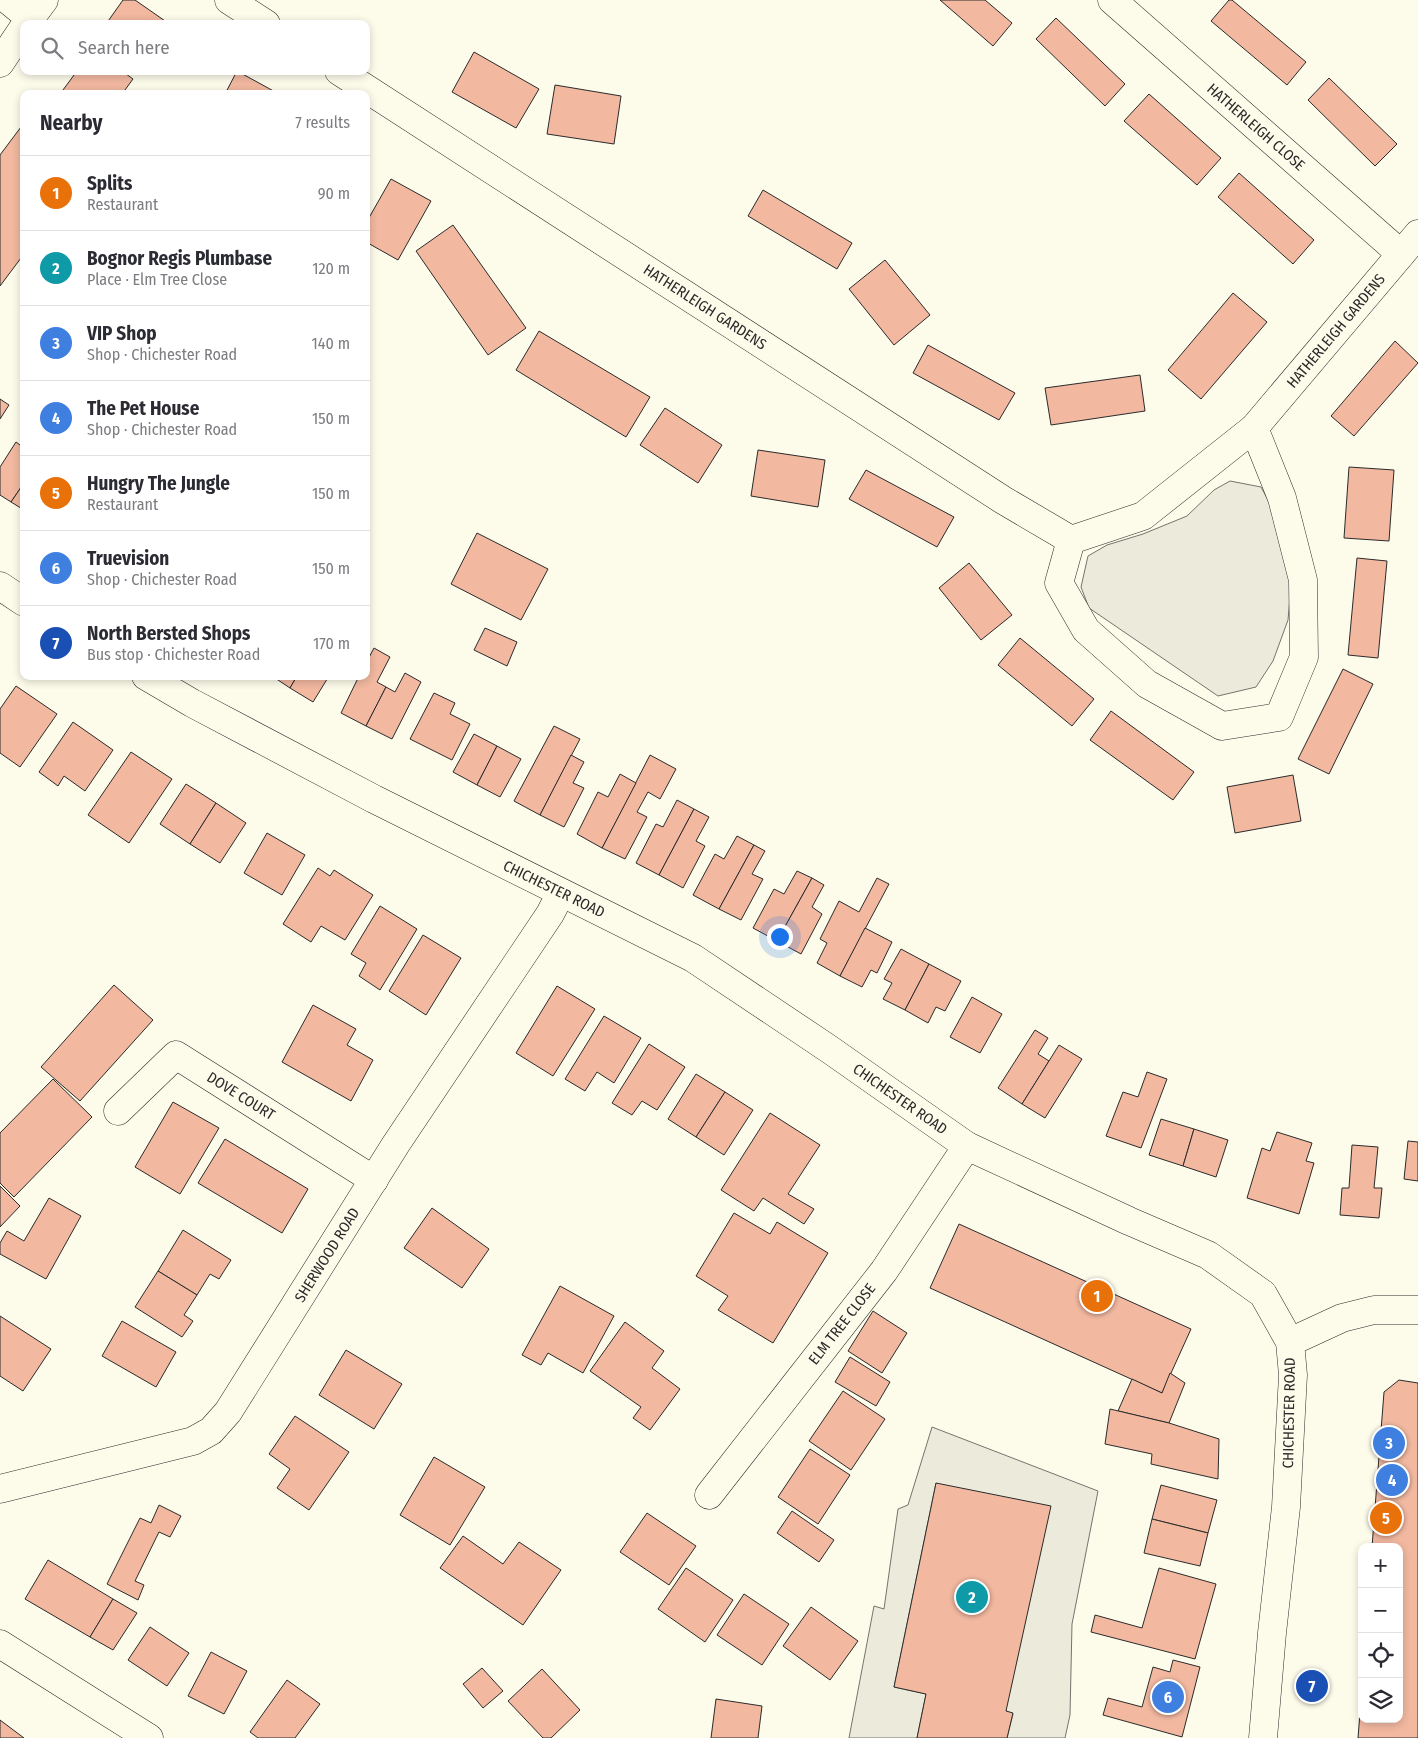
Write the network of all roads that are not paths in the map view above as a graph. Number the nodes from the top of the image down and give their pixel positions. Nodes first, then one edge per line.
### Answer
1 (8, 0) edge
2 (229, 0) edge
3 (1112, 0) edge
4 (31, 17) edge
5 (260, 20) edge
6 (20, 33) edge
7 (0, 63) edge
8 (346, 75) edge
9 (369, 90) edge
10 (370, 90) edge
11 (1418, 234) edge
12 (1400, 254) junction
13 (1254, 428) junction
14 (1071, 540) junction
15 (0, 586) edge
16 (20, 599) edge
17 (153, 680) edge
18 (561, 893) junction
19 (118, 1111) dead end
20 (968, 1146) junction
21 (374, 1180) junction
22 (1418, 1310) edge
23 (1290, 1342) junction
24 (0, 1488) edge
25 (709, 1495) dead end
26 (0, 1644) edge
27 (149, 1738) edge
28 (1264, 1738) edge

1 - 4 street
2 - 5 street
3 - 12 street, HATHERLEIGH CLOSE
6 - 7 street
8 - 9 street, HATHERLEIGH GARDENS
10 - 14 street, HATHERLEIGH GARDENS
11 - 12 street, HATHERLEIGH GARDENS
12 - 13 street, HATHERLEIGH GARDENS
13 - 14 street, HATHERLEIGH GARDENS
13 - 14 street
15 - 16 street
17 - 18 street, CHICHESTER ROAD
18 - 20 street, CHICHESTER ROAD
18 - 21 street, SHERWOOD ROAD
19 - 21 street, DOVE COURT
20 - 23 street, CHICHESTER ROAD
20 - 25 street, ELM TREE CLOSE
21 - 24 street, SHERWOOD ROAD
22 - 23 street
23 - 28 street, CHICHESTER ROAD
26 - 27 street

